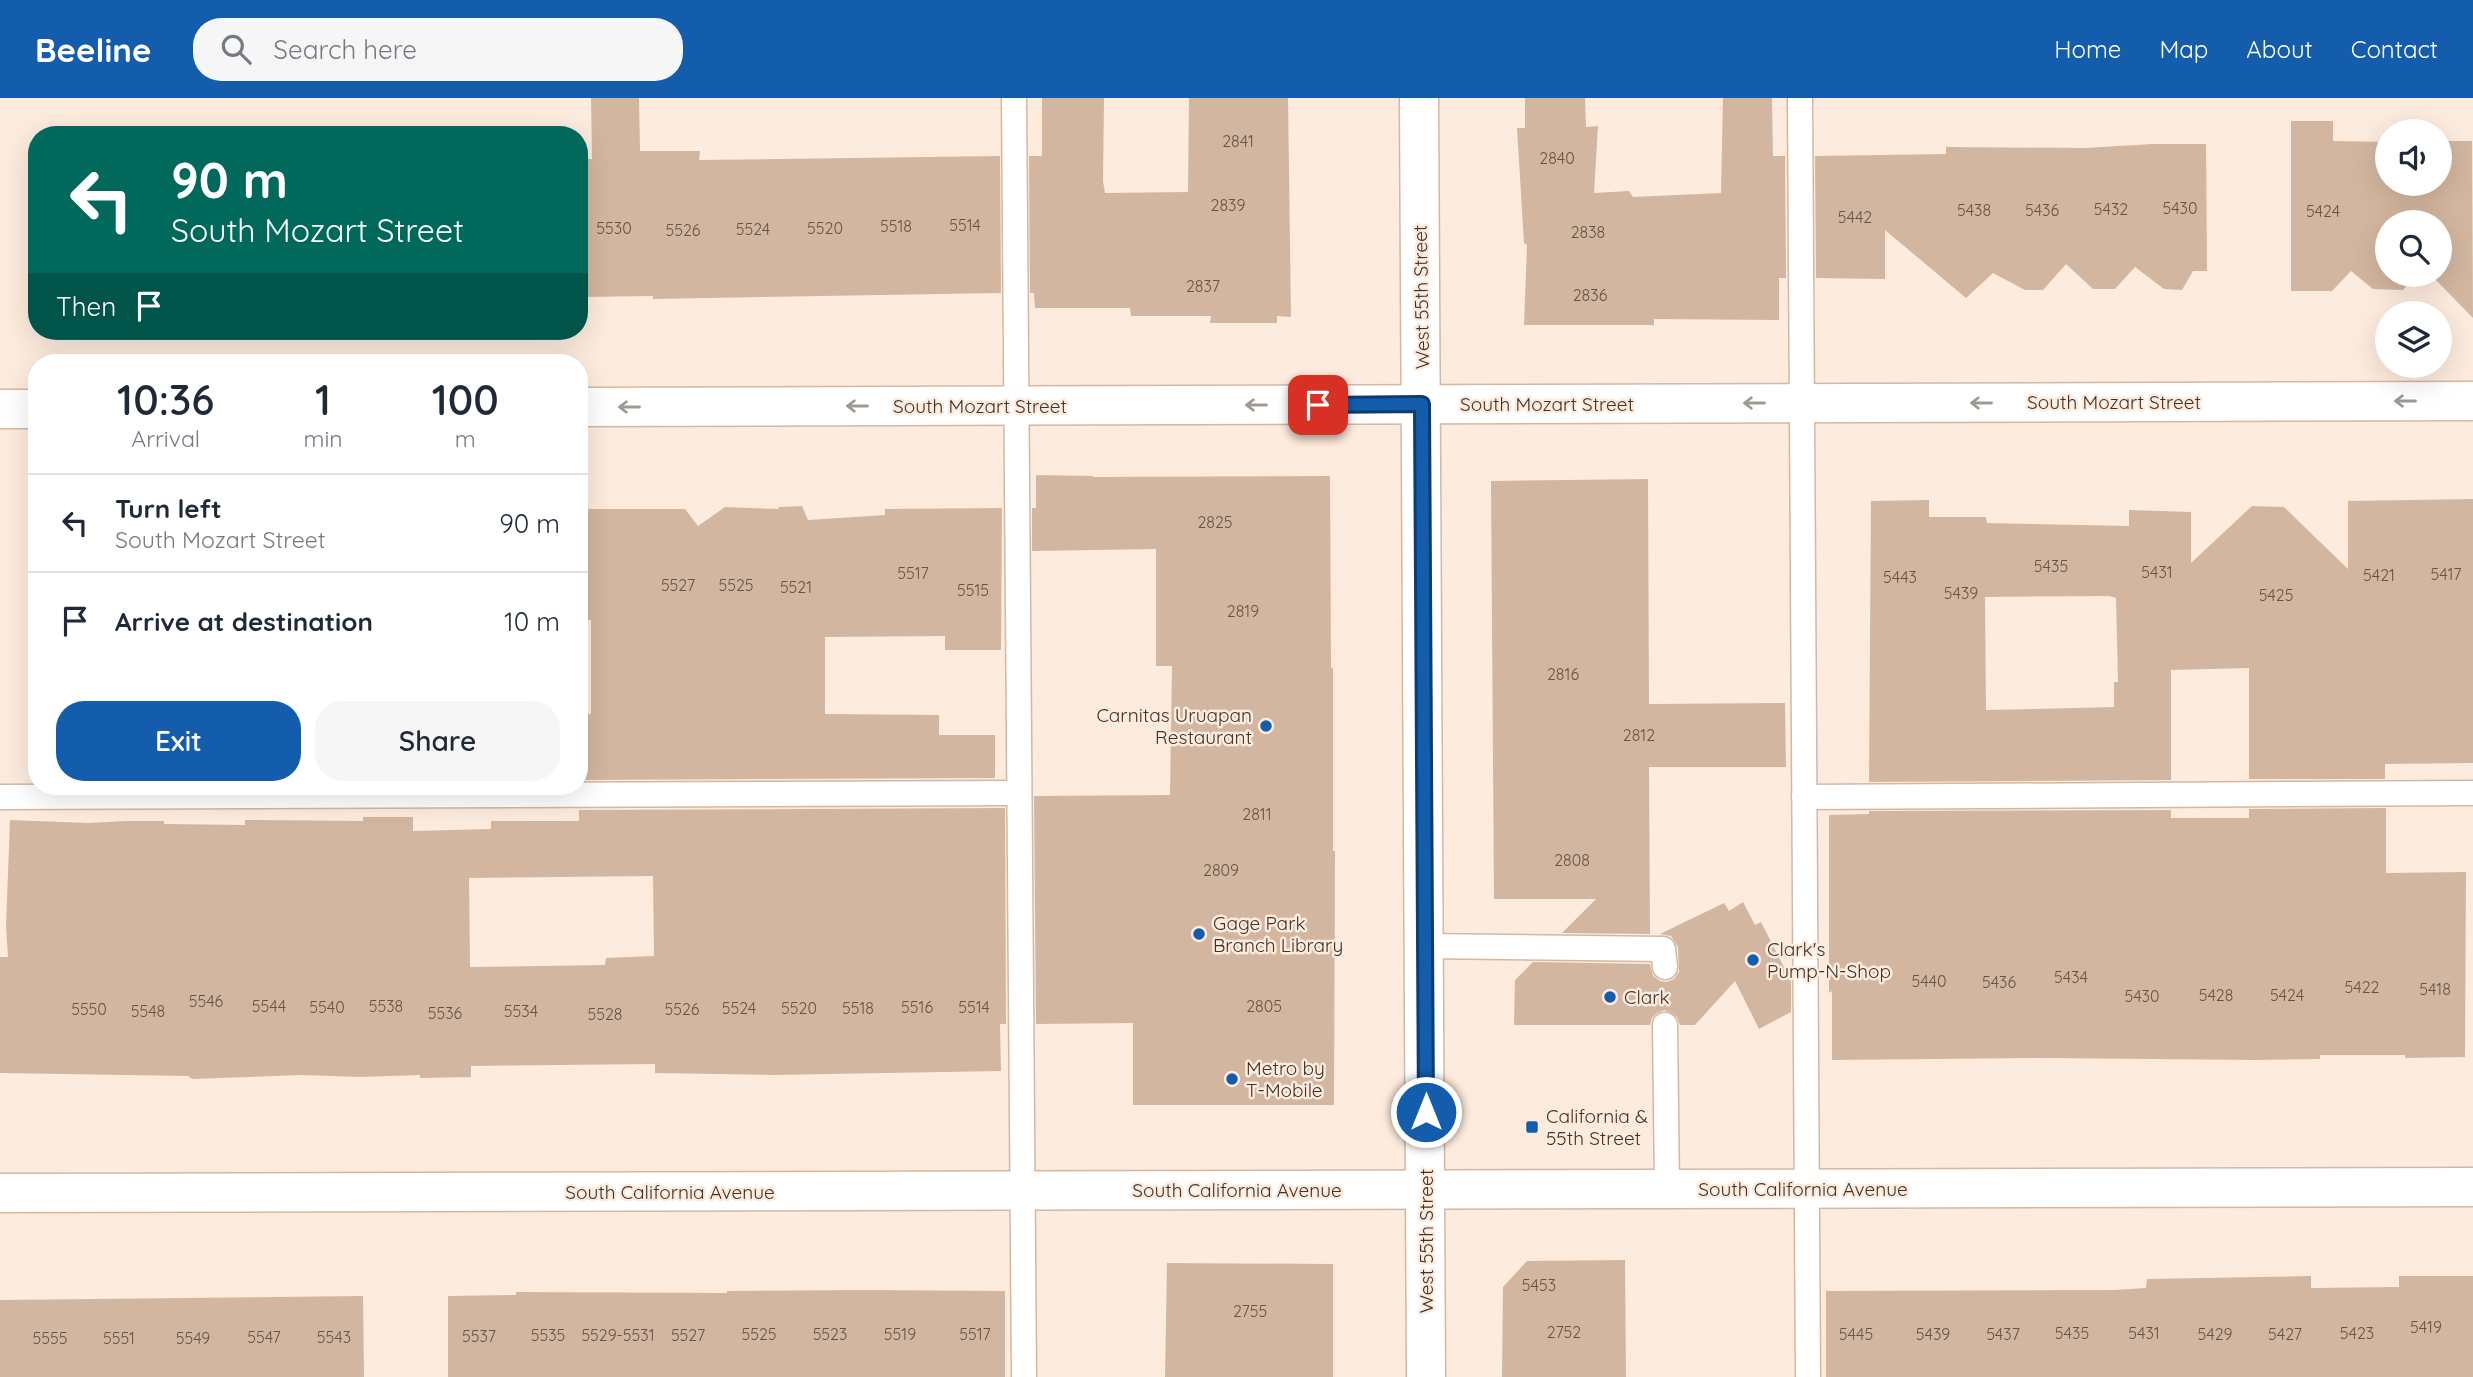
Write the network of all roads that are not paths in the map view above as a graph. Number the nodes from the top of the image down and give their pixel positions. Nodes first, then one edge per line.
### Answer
1 (1014, 98) edge
2 (1419, 98) edge
3 (1800, 98) edge
4 (2473, 401) edge
5 (1801, 403) junction
6 (1422, 404) junction
7 (1017, 406) junction
8 (588, 407) edge
9 (0, 409) edge
10 (28, 409) edge
11 (1019, 793) junction
12 (2473, 793) edge
13 (510, 795) edge
14 (588, 795) edge
15 (0, 797) edge
16 (1804, 797) junction
17 (1426, 946) junction
18 (1665, 967) dead end
19 (1665, 1025) dead end
20 (2473, 1187) edge
21 (1667, 1189) junction
22 (1808, 1189) junction
23 (1426, 1190) junction
24 (1024, 1191) junction
25 (0, 1194) edge
26 (1024, 1377) edge
27 (1426, 1377) edge
28 (1808, 1377) edge

1 - 7 lane
2 - 6 street, West 55th Street
3 - 5 lane
4 -> 5 street, South Mozart Street
5 -> 6 street, South Mozart Street
5 - 16 lane
6 -> 7 street, South Mozart Street
6 - 17 street, West 55th Street
7 -> 8 street, South Mozart Street
7 - 11 lane
9 - 10 street
11 - 14 lane
11 - 24 lane
12 - 16 lane
13 - 15 lane
16 - 22 lane
17 - 18 lane
17 - 23 street, West 55th Street
19 - 21 lane
20 - 22 street, South California Avenue
21 - 22 street, South California Avenue
21 - 23 street, South California Avenue
22 - 28 lane
23 - 24 street, South California Avenue
23 - 27 street, West 55th Street
24 - 25 street, South California Avenue
24 - 26 lane

